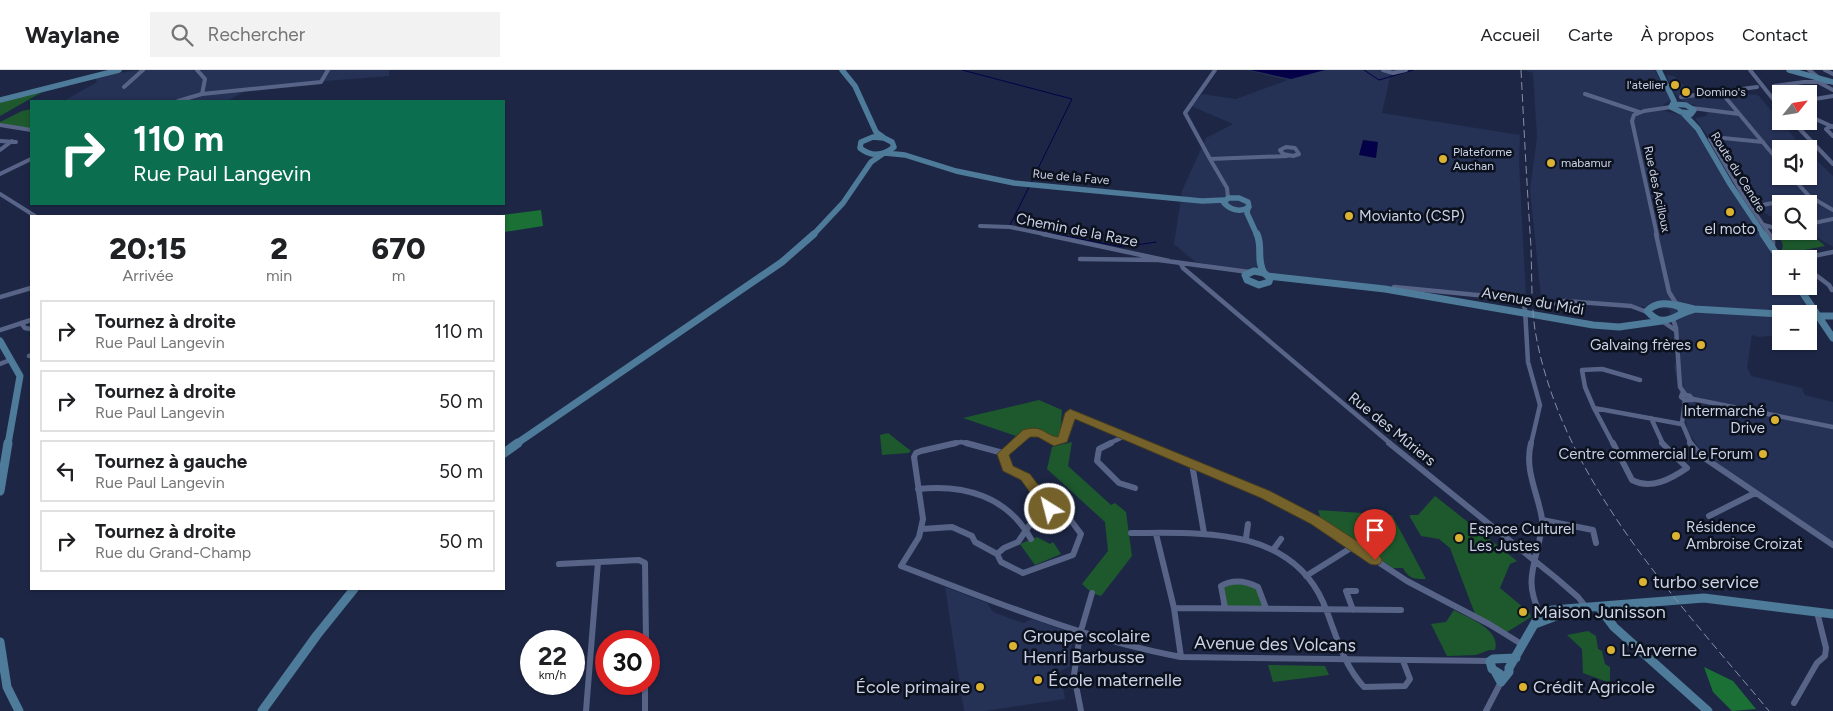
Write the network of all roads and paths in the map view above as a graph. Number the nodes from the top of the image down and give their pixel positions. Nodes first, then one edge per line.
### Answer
1 (119, 70) edge
2 (143, 70) edge
3 (197, 70) edge
4 (328, 70) edge
5 (842, 70) edge
6 (1215, 70) edge
7 (1383, 70) edge
8 (1406, 70) edge
9 (1659, 70) edge
10 (1750, 70) edge
11 (1789, 70) edge
12 (1809, 70) edge
13 (1825, 70) edge
14 (1833, 74) edge
15 (1818, 80) junction
16 (1832, 82) edge
17 (1781, 85) edge
18 (124, 87) dead end
19 (1757, 87) dead end
20 (1669, 90) junction
21 (1833, 90) edge
22 (1721, 92) junction
23 (202, 94) junction
24 (1585, 94) dead end
25 (1833, 96) edge
26 (1682, 97) dead end
27 (1772, 98) edge
28 (1818, 98) edge
29 (0, 100) edge
30 (181, 100) edge
31 (1672, 105) junction
32 (1684, 105) junction
33 (1657, 109) junction
34 (1692, 111) junction
35 (1639, 112) junction
36 (1680, 112) junction
37 (867, 113) junction
38 (1740, 114) junction
39 (1818, 120) edge
40 (1692, 121) junction
41 (0, 125) edge
42 (1832, 127) edge
43 (30, 130) edge
44 (1801, 130) edge
45 (1833, 136) edge
46 (868, 138) junction
47 (884, 138) junction
48 (0, 140) edge
49 (1763, 142) junction
50 (894, 147) junction
51 (0, 150) edge
52 (1280, 151) junction
53 (865, 152) junction
54 (885, 153) junction
55 (1772, 153) edge
56 (1264, 156) junction
57 (1287, 156) junction
58 (1210, 159) junction
59 (30, 160) edge
60 (1833, 164) edge
61 (939, 166) junction
62 (0, 174) edge
63 (860, 176) junction
64 (1800, 185) edge
65 (1227, 188) junction
66 (0, 194) edge
67 (1808, 195) edge
68 (1239, 198) junction
69 (1746, 199) junction
70 (1226, 201) junction
71 (1817, 201) edge
72 (1772, 202) edge
73 (1763, 204) junction
74 (1752, 207) junction
75 (1248, 208) junction
76 (1237, 210) junction
77 (1833, 210) edge
78 (33, 215) edge
79 (1833, 219) edge
80 (1817, 222) edge
81 (1252, 223) junction
82 (1764, 225) junction
83 (980, 226) dead end
84 (1772, 227) edge
85 (1772, 232) edge
86 (1769, 233) junction
87 (1774, 250) edge
88 (1776, 250) edge
89 (1833, 252) edge
90 (1258, 255) junction
91 (1817, 255) edge
92 (1080, 259) dead end
93 (1169, 261) junction
94 (1182, 266) junction
95 (1248, 274) junction
96 (1817, 276) edge
97 (1267, 277) junction
98 (1322, 285) junction
99 (1360, 286) junction
100 (30, 288) edge
101 (1832, 290) dead end
102 (1669, 292) junction
103 (1804, 295) edge
104 (1421, 296) junction
105 (1, 298) edge
106 (1665, 303) junction
107 (1556, 304) dead end
108 (1653, 305) junction
109 (1677, 305) junction
110 (1631, 306) junction
111 (1694, 309) junction
112 (1682, 312) junction
113 (1648, 313) junction
114 (1772, 313) edge
115 (1819, 316) junction
116 (1833, 316) edge
117 (1673, 319) junction
118 (30, 320) edge
119 (1662, 321) junction
120 (22, 323) junction
121 (1640, 324) junction
122 (30, 329) edge
123 (0, 330) edge
124 (1675, 330) junction
125 (1833, 338) edge
126 (0, 340) edge
127 (10, 360) junction
128 (0, 364) edge
129 (1640, 380) dead end
130 (1685, 397) junction
131 (1594, 408) junction
132 (1650, 418) junction
133 (1681, 424) junction
134 (1833, 427) edge
135 (1125, 436) junction
136 (505, 451) edge
137 (1003, 454) junction
138 (1192, 464) junction
139 (1135, 488) dead end
140 (918, 489) junction
141 (0, 491) edge
142 (1755, 493) junction
143 (1047, 505) junction
144 (1709, 516) dead end
145 (1542, 520) junction
146 (1248, 524) dead end
147 (922, 529) junction
148 (1026, 529) junction
149 (1131, 533) dead end
150 (1156, 534) junction
151 (1204, 534) junction
152 (1246, 538) junction
153 (1031, 539) dead end
154 (1282, 539) dead end
155 (1596, 543) dead end
156 (1354, 546) junction
157 (1833, 546) edge
158 (1273, 550) junction
159 (997, 554) junction
160 (598, 562) junction
161 (1533, 562) junction
162 (559, 564) dead end
163 (1306, 576) junction
164 (353, 590) edge
165 (1356, 591) dead end
166 (1092, 593) dead end
167 (1599, 607) junction
168 (1174, 608) junction
169 (1226, 608) junction
170 (1266, 608) junction
171 (1584, 608) junction
172 (1326, 610) junction
173 (1353, 610) junction
174 (1401, 610) dead end
175 (1816, 612) junction
176 (1540, 614) junction
177 (1833, 614) edge
178 (1535, 624) junction
179 (646, 630) edge
180 (1080, 634) junction
181 (0, 642) edge
182 (1523, 645) junction
183 (1181, 657) junction
184 (1345, 660) junction
185 (1403, 661) junction
186 (1499, 669) junction
187 (645, 695) edge
188 (1794, 703) dead end
189 (19, 711) edge
190 (262, 711) edge
191 (586, 711) edge
192 (645, 711) edge
193 (1081, 711) edge
194 (1486, 711) edge
195 (1708, 711) edge

1 - 29 main road
2 - 18 street
3 - 23 street
4 - 23 street
5 - 37 main road
6 - 58 street
7 - 8 street
9 - 20 main road
10 - 27 street
11 - 15 main road
12 - 15 street
13 - 14 street
15 - 16 main road
15 - 17 street
15 - 21 street
19 - 22 street
20 - 31 main road
20 - 32 main road
22 - 26 street
22 - 38 street
23 - 30 street
24 - 35 street
25 - 28 street
31 - 32 main road
31 - 33 street
31 - 36 main road, Route du Cendre
32 - 34 main road
33 - 35 street
33 - 36 street
34 - 36 main road
34 - 38 street
34 - 40 main road, Route du Cendre
35 - 102 street, Rue des Acilloux
36 - 40 main road, Route du Cendre
37 - 46 main road
37 - 47 main road, Rue de la Fave
38 - 49 street
39 - 42 street
40 - 87 main road, Route du Cendre
41 - 43 street
42 - 45 street
44 - 60 street
46 - 47 main road
46 - 53 main road
47 - 50 main road, Rue de la Fave
48 - 51 street
49 - 55 street
49 - 69 street
50 - 54 main road
50 - 61 main road, Rue de la Fave
52 - 56 street
52 - 57 street
52 - 57 street
53 - 54 main road, Rue de la Fave
53 - 63 main road
54 - 61 main road, Rue de la Fave
54 - 63 main road
56 - 57 street
56 - 58 street
58 - 65 street
59 - 62 street
61 - 70 main road, Rue de la Fave
63 - 136 main road
64 - 67 street
65 - 68 street
65 - 70 street
66 - 78 street
68 - 70 main road
68 - 75 main road
69 - 73 street
69 - 74 street
70 - 76 main road
71 - 77 street
72 - 73 street
73 - 74 street
74 - 82 street
75 - 76 main road
75 - 81 main road
76 - 81 main road
79 - 80 street
81 - 90 main road
82 - 84 street
82 - 86 street
83 - 93 street, Chemin de la Raze
85 - 86 street
86 - 88 street
89 - 91 street
90 - 95 main road
90 - 97 main road
92 - 93 street
93 - 94 street
94 - 95 street
94 - 161 street, Rue des Mûriers
95 - 97 main road
95 - 97 main road
96 - 101 street
97 - 98 main road, Avenue du Midi
97 - 99 main road, Avenue du Midi
98 - 99 street
98 - 104 main road, Avenue du Midi
99 - 104 main road, Avenue du Midi
99 - 145 street
100 - 105 street
102 - 106 street
102 - 109 street, Rue des Acilloux
103 - 115 main road
104 - 121 main road, Avenue du Midi
106 - 108 main road
106 - 109 main road
107 - 110 street, Avenue du Midi
108 - 110 street
108 - 113 main road
109 - 111 main road
109 - 112 main road
110 - 113 street, Avenue du Midi
111 - 112 main road
111 - 114 main road
112 - 117 main road
113 - 119 main road
113 - 121 main road
115 - 116 main road
115 - 125 main road
117 - 119 main road, Avenue du Midi
117 - 124 street
118 - 120 street
119 - 121 main road, Avenue du Midi
119 - 124 street
120 - 122 street
120 - 123 street
124 - 130 street
126 - 127 main road
127 - 128 street
127 - 141 main road
129 - 131 street
130 - 133 street
130 - 134 street
131 - 132 street
131 - 132 street
132 - 133 street
133 - 142 street
135 - 137 street
135 - 138 street
135 - 139 street
137 - 140 street
137 - 143 street
138 - 151 street
138 - 156 street
140 - 147 street
140 - 148 street
142 - 144 street
142 - 157 street
143 - 148 street
143 - 159 street
145 - 155 street
145 - 161 street
146 - 152 street
147 - 159 street
147 - 180 street, Avenue des Volcans
148 - 153 street
148 - 159 street
149 - 150 street
150 - 151 street
150 - 168 street
151 - 152 street
152 - 158 street
154 - 158 street
156 - 163 street
156 - 182 street
158 - 163 street
160 - 162 street
160 - 179 street
160 - 191 street
161 - 171 street, Rue des Mûriers
161 - 176 street
163 - 172 street
164 - 190 main road
165 - 173 street
166 - 180 street
167 - 171 main road
167 - 175 main road
167 - 195 main road
168 - 169 street
168 - 183 street
169 - 170 street
169 - 170 street
170 - 172 street
171 - 176 main road
171 - 178 main road
172 - 173 street
172 - 184 street
173 - 174 street
175 - 177 main road
175 - 188 street
176 - 178 main road
178 - 182 main road
180 - 183 street, Avenue des Volcans
180 - 193 street
181 - 189 main road
182 - 186 main road
183 - 184 street, Avenue des Volcans
184 - 185 street, Avenue des Volcans
184 - 185 street
185 - 186 street, Avenue des Volcans
186 - 194 street
187 - 192 street

